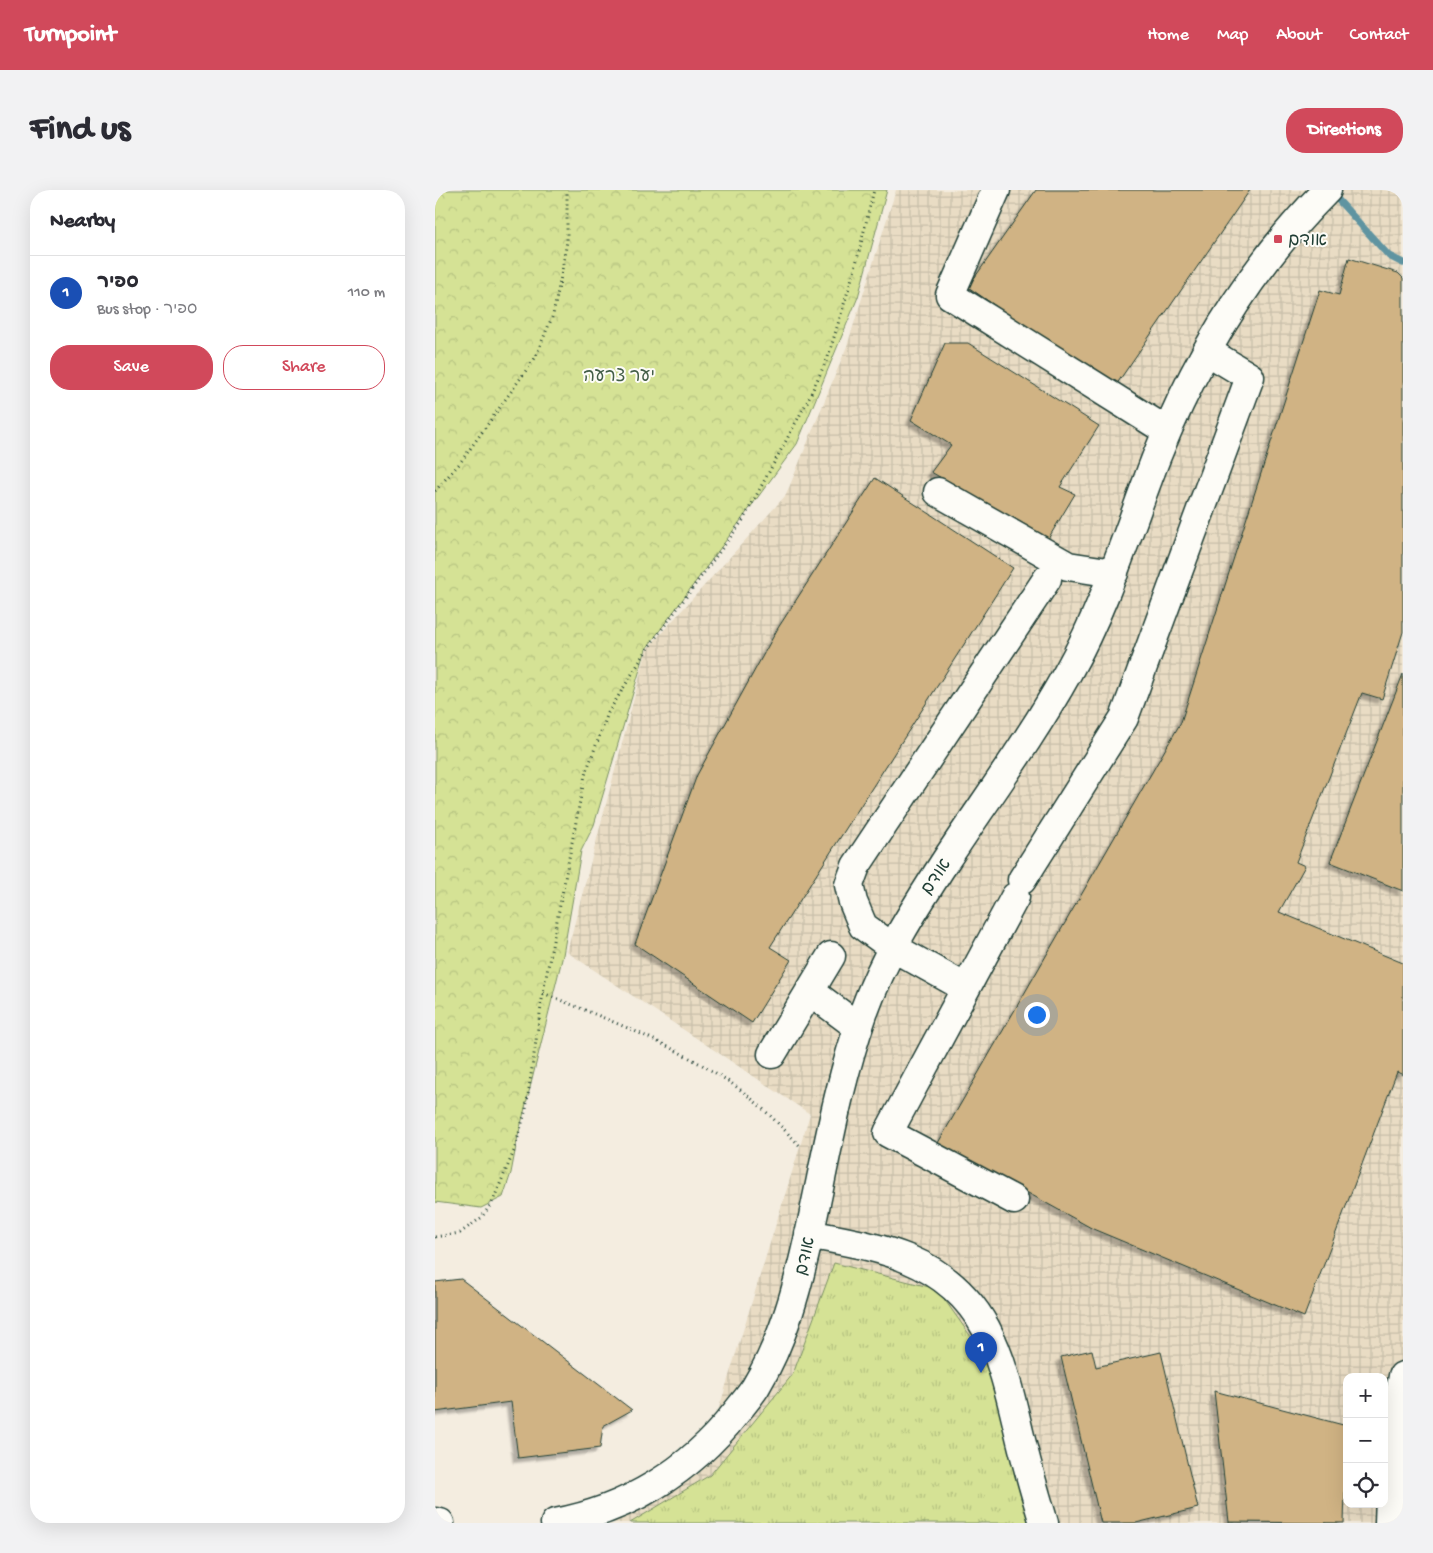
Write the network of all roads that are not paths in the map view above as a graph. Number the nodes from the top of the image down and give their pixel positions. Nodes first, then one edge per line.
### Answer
1 (996, 190) edge
2 (1327, 190) edge
3 (1207, 351) junction
4 (1167, 431) junction
5 (938, 492) dead end
6 (1114, 573) junction
7 (1047, 579) dead end
8 (892, 947) junction
9 (831, 956) dead end
10 (966, 988) junction
11 (810, 990) junction
12 (858, 1027) junction
13 (772, 1054) dead end
14 (1014, 1200) dead end
15 (809, 1234) junction
16 (1403, 1376) edge
17 (435, 1522) edge
18 (440, 1523) edge
19 (555, 1523) edge
20 (1044, 1523) edge
21 (1389, 1523) edge

1 - 4 street
2 - 3 street, אודם
3 - 4 street, אודם
3 - 10 street
4 - 6 street, אודם
5 - 6 street
6 - 8 street, אודם
7 - 8 street
8 - 10 street
8 - 12 street, אודם
9 - 11 street
10 - 14 street
11 - 12 street
11 - 13 street
12 - 15 street, אודם
15 - 19 street, אודם
15 - 20 street
16 - 21 street
17 - 18 street

